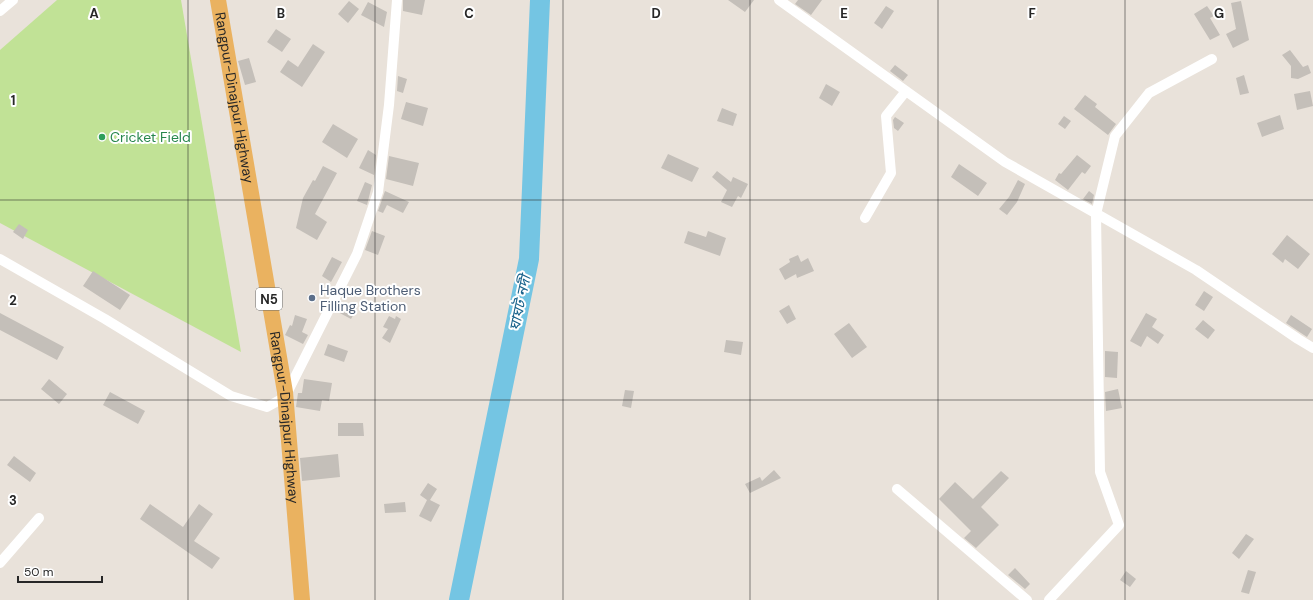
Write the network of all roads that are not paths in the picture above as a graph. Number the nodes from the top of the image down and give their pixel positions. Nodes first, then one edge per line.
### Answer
1 (13, 0) edge
2 (218, 0) edge
3 (397, 0) edge
4 (779, 0) edge
5 (0, 11) edge
6 (1212, 59) dead end
7 (906, 91) junction
8 (1096, 214) junction
9 (865, 218) dead end
10 (0, 259) edge
11 (1313, 348) edge
12 (285, 397) junction
13 (897, 489) dead end
14 (39, 518) dead end
15 (0, 563) edge
16 (302, 600) edge
17 (1027, 600) edge
18 (1049, 600) edge

1 - 5 street
2 - 12 highway, Rangpur-Dinajpur Highway / N5
3 - 12 street
4 - 7 street
6 - 8 street
7 - 8 street
7 - 9 street
8 - 11 street
8 - 18 street
10 - 12 street
12 - 16 highway, Rangpur-Dinajpur Highway / N5
13 - 17 street
14 - 15 street

